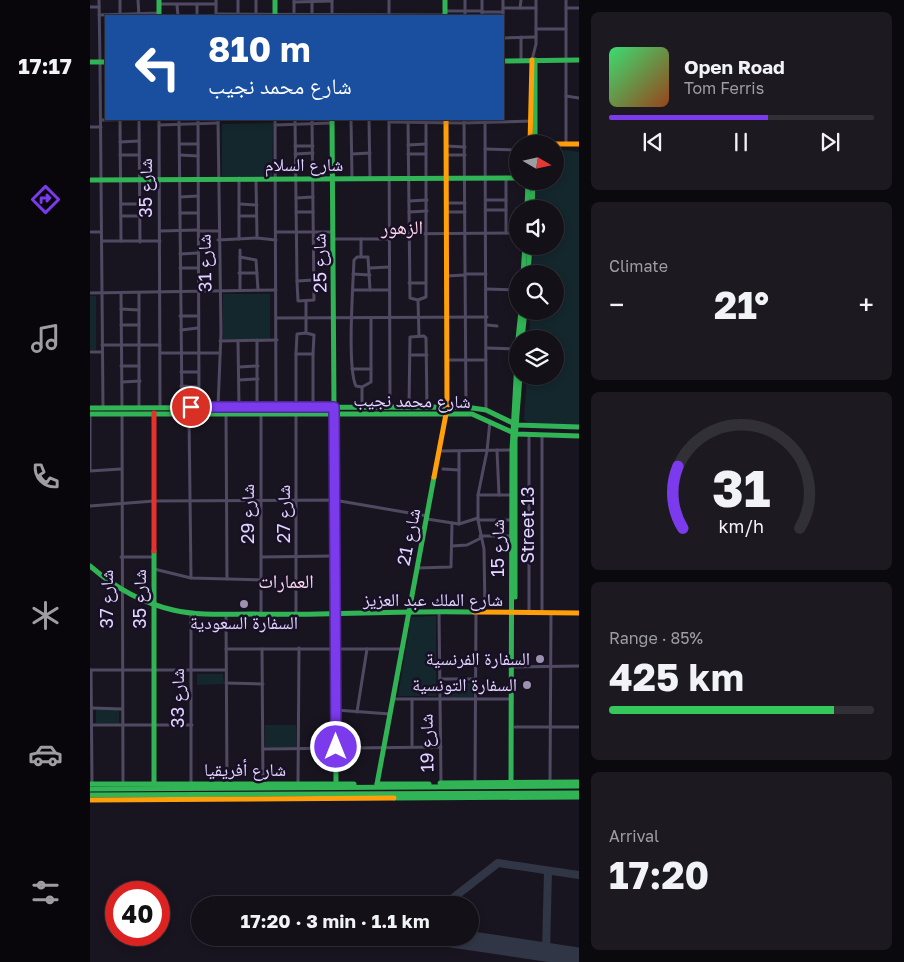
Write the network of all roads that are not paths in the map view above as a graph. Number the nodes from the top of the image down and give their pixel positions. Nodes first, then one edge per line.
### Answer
1 (99, 0) edge
2 (120, 0) edge
3 (138, 0) edge
4 (238, 0) edge
5 (256, 0) edge
6 (274, 0) edge
7 (332, 0) edge
8 (389, 0) edge
9 (445, 0) edge
10 (465, 0) edge
11 (482, 0) edge
12 (503, 0) edge
13 (520, 0) edge
14 (536, 0) edge
15 (566, 0) edge
16 (294, 1) edge
17 (312, 1) edge
18 (159, 2) edge
19 (216, 2) edge
20 (197, 4) junction
21 (177, 5) junction
22 (90, 7) edge
23 (99, 7) junction
24 (520, 8) junction
25 (536, 8) junction
26 (566, 8) junction
27 (579, 8) edge
28 (503, 10) junction
29 (465, 11) junction
30 (482, 13) edge
31 (159, 14) edge
32 (445, 14) edge
33 (100, 15) junction
34 (120, 15) edge
35 (139, 15) edge
36 (178, 15) edge
37 (197, 15) edge
38 (216, 15) edge
39 (238, 15) edge
40 (256, 15) edge
41 (275, 15) edge
42 (294, 15) edge
43 (312, 15) edge
44 (332, 15) edge
45 (389, 15) edge
46 (465, 15) edge
47 (503, 15) edge
48 (536, 29) junction
49 (566, 29) junction
50 (521, 37) junction
51 (536, 37) junction
52 (504, 38) edge
53 (521, 60) junction
54 (534, 60) junction
55 (504, 61) edge
56 (504, 61) edge
57 (566, 61) junction
58 (579, 61) edge
59 (90, 64) edge
60 (103, 64) edge
61 (566, 96) junction
62 (579, 98) edge
63 (101, 120) junction
64 (105, 120) edge
65 (120, 120) edge
66 (139, 120) edge
67 (159, 120) edge
68 (179, 120) edge
69 (198, 120) edge
70 (218, 120) edge
71 (275, 120) edge
72 (295, 120) edge
73 (312, 120) edge
74 (333, 120) edge
75 (351, 120) edge
76 (369, 120) edge
77 (389, 120) edge
78 (408, 120) edge
79 (533, 120) junction
80 (426, 121) edge
81 (446, 121) edge
82 (464, 121) edge
83 (485, 121) edge
84 (180, 124) junction
85 (198, 124) junction
86 (295, 124) junction
87 (312, 124) junction
88 (159, 125) junction
89 (275, 125) junction
90 (90, 127) edge
91 (101, 127) junction
92 (531, 135) edge
93 (534, 135) edge
94 (139, 141) junction
95 (120, 142) junction
96 (566, 143) joint
97 (180, 144) junction
98 (198, 144) junction
99 (426, 144) junction
100 (579, 144) edge
101 (408, 145) junction
102 (295, 146) junction
103 (313, 146) junction
104 (446, 146) junction
105 (465, 147) junction
106 (485, 149) junction
107 (509, 150) edge
108 (313, 153) junction
109 (295, 154) junction
110 (352, 154) junction
111 (370, 154) junction
112 (408, 154) junction
113 (426, 154) junction
114 (120, 155) junction
115 (139, 155) junction
116 (446, 155) junction
117 (180, 156) junction
118 (198, 156) junction
119 (465, 156) junction
120 (465, 177) junction
121 (486, 177) junction
122 (239, 178) junction
123 (256, 178) junction
124 (276, 178) junction
125 (296, 178) junction
126 (313, 178) junction
127 (352, 178) junction
128 (370, 178) junction
129 (390, 178) junction
130 (408, 178) junction
131 (427, 178) junction
132 (446, 178) junction
133 (506, 178) joint
134 (159, 179) junction
135 (180, 179) junction
136 (219, 179) junction
137 (333, 179) junction
138 (90, 180) edge
139 (102, 180) junction
140 (120, 180) junction
141 (139, 180) junction
142 (198, 180) junction
143 (198, 196) junction
144 (180, 197) junction
145 (313, 197) junction
146 (296, 198) junction
147 (427, 200) junction
148 (486, 200) junction
149 (506, 200) junction
150 (409, 201) junction
151 (446, 202) junction
152 (465, 203) junction
153 (120, 204) junction
154 (140, 204) junction
155 (239, 204) junction
156 (256, 205) junction
157 (487, 210) junction
158 (506, 210) junction
159 (427, 211) junction
160 (180, 212) junction
161 (198, 212) junction
162 (296, 212) junction
163 (313, 212) junction
164 (409, 212) junction
165 (446, 212) junction
166 (465, 212) junction
167 (120, 216) junction
168 (140, 216) junction
169 (239, 216) junction
170 (256, 216) junction
171 (180, 230) junction
172 (160, 231) junction
173 (198, 231) junction
174 (218, 231) junction
175 (90, 232) edge
176 (101, 232) junction
177 (276, 232) junction
178 (296, 232) junction
179 (313, 232) junction
180 (333, 232) junction
181 (486, 233) junction
182 (506, 233) joint
183 (389, 234) junction
184 (409, 234) junction
185 (427, 234) junction
186 (446, 234) junction
187 (465, 234) junction
188 (257, 238) junction
189 (239, 239) junction
190 (333, 239) junction
191 (360, 239) junction
192 (389, 239) junction
193 (218, 240) junction
194 (276, 240) junction
195 (102, 241) junction
196 (121, 241) junction
197 (160, 241) junction
198 (140, 242) junction
199 (240, 250) dead end
200 (198, 253) junction
201 (180, 254) junction
202 (361, 256) junction
203 (240, 257) junction
204 (389, 267) junction
205 (180, 268) junction
206 (198, 268) junction
207 (370, 268) junction
208 (239, 273) junction
209 (258, 273) junction
210 (353, 274) junction
211 (465, 274) junction
212 (486, 274) junction
213 (370, 275) junction
214 (446, 276) junction
215 (314, 280) junction
216 (297, 281) junction
217 (426, 282) junction
218 (409, 283) junction
219 (486, 289) junction
220 (240, 290) junction
221 (258, 290) junction
222 (276, 290) junction
223 (353, 290) junction
224 (370, 290) junction
225 (389, 290) junction
226 (509, 290) edge
227 (160, 292) junction
228 (180, 292) junction
229 (198, 292) junction
230 (90, 293) edge
231 (101, 293) junction
232 (121, 293) junction
233 (139, 293) junction
234 (219, 293) junction
235 (418, 300) junction
236 (306, 302) junction
237 (121, 309) junction
238 (139, 310) junction
239 (180, 316) junction
240 (198, 316) junction
241 (487, 316) junction
242 (335, 317) junction
243 (352, 317) junction
244 (418, 317) junction
245 (446, 317) junction
246 (465, 317) junction
247 (277, 318) junction
248 (306, 318) junction
249 (372, 318) junction
250 (389, 318) junction
251 (121, 325) junction
252 (139, 325) junction
253 (487, 325) junction
254 (497, 326) dead end
255 (198, 328) junction
256 (180, 330) junction
257 (306, 334) junction
258 (419, 336) junction
259 (257, 340) junction
260 (277, 340) junction
261 (220, 341) junction
262 (238, 341) junction
263 (121, 344) junction
264 (140, 344) junction
265 (102, 345) junction
266 (160, 345) junction
267 (509, 347) edge
268 (486, 348) junction
269 (90, 352) edge
270 (102, 352) junction
271 (160, 353) junction
272 (181, 353) junction
273 (198, 353) junction
274 (220, 353) junction
275 (296, 354) junction
276 (314, 354) junction
277 (410, 355) junction
278 (427, 355) junction
279 (447, 360) junction
280 (466, 360) junction
281 (486, 360) junction
282 (122, 366) junction
283 (140, 366) junction
284 (258, 366) junction
285 (239, 367) junction
286 (352, 369) junction
287 (371, 369) junction
288 (181, 372) junction
289 (198, 372) junction
290 (258, 379) junction
291 (239, 380) junction
292 (140, 381) junction
293 (122, 382) junction
294 (516, 385) edge
295 (519, 385) edge
296 (181, 386) junction
297 (198, 387) junction
298 (362, 387) junction
299 (257, 406) junction
300 (122, 407) junction
301 (140, 407) junction
302 (160, 407) junction
303 (182, 407) junction
304 (198, 407) junction
305 (218, 407) junction
306 (239, 407) junction
307 (276, 407) junction
308 (296, 407) junction
309 (313, 407) junction
310 (334, 407) junction
311 (390, 407) junction
312 (409, 407) junction
313 (428, 407) junction
314 (446, 407) junction
315 (466, 407) junction
316 (90, 408) edge
317 (103, 408) junction
318 (362, 408) junction
319 (486, 410) junction
320 (90, 414) edge
321 (122, 414) junction
322 (154, 414) junction
323 (190, 414) junction
324 (226, 414) junction
325 (260, 414) junction
326 (296, 414) junction
327 (334, 414) junction
328 (446, 414) junction
329 (515, 414) junction
330 (499, 418) junction
331 (490, 421) junction
332 (515, 425) junction
333 (530, 427) junction
334 (579, 427) edge
335 (528, 436) junction
336 (542, 436) junction
337 (579, 436) edge
338 (514, 437) junction
339 (497, 450) junction
340 (512, 450) junction
341 (439, 451) junction
342 (459, 451) junction
343 (487, 451) junction
344 (121, 469) junction
345 (443, 469) dead end
346 (90, 470) edge
347 (459, 470) junction
348 (478, 495) junction
349 (499, 495) junction
350 (513, 497) junction
351 (190, 500) junction
352 (334, 500) junction
353 (154, 501) junction
354 (226, 501) junction
355 (262, 501) junction
356 (298, 501) junction
357 (121, 503) junction
358 (90, 506) edge
359 (427, 518) junction
360 (478, 519) junction
361 (512, 520) junction
362 (452, 523) junction
363 (459, 524) junction
364 (514, 536) junction
365 (480, 537) junction
366 (452, 546) junction
367 (335, 556) junction
368 (121, 557) junction
369 (262, 557) junction
370 (297, 557) junction
371 (154, 558) junction
372 (90, 566) edge
373 (154, 568) junction
374 (418, 568) junction
375 (191, 578) junction
376 (227, 579) junction
377 (263, 580) junction
378 (121, 590) junction
379 (153, 605) junction
380 (439, 611) junction
381 (409, 612) junction
382 (476, 612) junction
383 (485, 612) junction
384 (579, 612) edge
385 (191, 613) junction
386 (514, 613) junction
387 (528, 613) junction
388 (542, 613) junction
389 (551, 613) junction
390 (335, 614) junction
391 (226, 615) junction
392 (261, 615) junction
393 (296, 615) junction
394 (299, 648) junction
395 (226, 649) junction
396 (262, 649) junction
397 (367, 649) junction
398 (402, 649) junction
399 (335, 650) junction
400 (550, 666) junction
401 (579, 666) edge
402 (513, 667) junction
403 (91, 670) edge
404 (121, 670) junction
405 (192, 670) junction
406 (226, 670) junction
407 (155, 671) junction
408 (440, 679) junction
409 (476, 679) junction
410 (226, 683) junction
411 (263, 684) junction
412 (393, 699) junction
413 (412, 699) junction
414 (440, 699) junction
415 (476, 699) junction
416 (512, 699) junction
417 (92, 708) junction
418 (122, 708) junction
419 (336, 710) junction
420 (357, 712) junction
421 (390, 714) junction
422 (92, 725) edge
423 (123, 725) junction
424 (155, 725) junction
425 (192, 725) junction
426 (515, 727) junction
427 (550, 727) junction
428 (579, 727) edge
429 (336, 747) junction
430 (412, 747) junction
431 (441, 747) junction
432 (299, 748) junction
433 (384, 748) junction
434 (263, 749) junction
435 (550, 782) junction
436 (579, 782) edge
437 (475, 783) junction
438 (123, 784) junction
439 (154, 784) junction
440 (191, 784) junction
441 (224, 784) junction
442 (263, 784) junction
443 (298, 784) junction
444 (336, 784) junction
445 (377, 784) junction
446 (441, 784) junction
447 (91, 786) edge
448 (421, 786) junction
449 (579, 786) edge
450 (511, 787) junction
451 (213, 789) junction
452 (520, 790) junction
453 (579, 793) edge
454 (199, 794) junction
455 (90, 795) edge
456 (579, 797) edge
457 (193, 799) junction
458 (90, 800) edge

1 - 23 street
2 - 34 street
3 - 35 street
4 - 39 street
5 - 40 street
6 - 41 main road
7 - 17 street
7 - 44 street
8 - 45 street
9 - 32 main road
10 - 29 street
11 - 30 street
12 - 28 street
13 - 24 street
14 - 25 street
15 - 26 street
16 - 17 street
16 - 42 street
17 - 43 street
18 - 21 street
18 - 31 main road
19 - 20 street
19 - 38 street
20 - 21 street
20 - 37 street
21 - 36 street
22 - 23 street
23 - 33 street
24 - 25 street
24 - 28 street
25 - 48 street
26 - 27 street
26 - 49 street
28 - 30 street
28 - 47 street
29 - 30 street
29 - 32 street
29 - 46 street
31 - 35 street
33 - 34 street
33 - 60 street
34 - 35 street
38 - 39 street
39 - 40 street
40 - 41 street
48 - 49 street
48 - 51 street
49 - 57 street
50 - 51 street
50 - 52 street
50 - 53 street
51 - 54 street
53 - 54 main road
53 - 55 main road
54 - 56 main road
54 - 57 main road
54 - 79 main road
57 - 58 main road
57 - 61 street
59 - 60 main road
60 - 63 street
61 - 62 street
61 - 96 street
63 - 64 street
63 - 91 street
65 - 95 street
66 - 94 street
67 - 88 street, شارع 35
68 - 84 street
69 - 85 street
70 - 85 street
70 - 136 street, شارع 31
71 - 89 street
72 - 86 street
73 - 87 street
74 - 87 street
74 - 137 main road, شارع 25
75 - 110 street
76 - 111 street
77 - 78 street
77 - 129 street
78 - 80 street
78 - 101 street
79 - 83 street
79 - 92 main road
79 - 93 main road
80 - 81 street
80 - 99 street
81 - 82 street
81 - 104 main road
82 - 83 street
82 - 105 street
83 - 106 street
84 - 85 street
84 - 88 street
84 - 97 street
85 - 98 street
86 - 87 street
86 - 89 street
86 - 102 street
87 - 103 street
88 - 134 street, شارع 35
89 - 124 street
90 - 91 street
91 - 139 street
94 - 95 street
94 - 115 street
95 - 114 street
96 - 100 main road
97 - 98 street
97 - 117 street
98 - 118 street
99 - 101 street
99 - 113 street
101 - 112 street
102 - 103 street
102 - 109 street
103 - 108 street
104 - 105 street
104 - 116 main road
105 - 119 street
106 - 107 street
106 - 121 street
108 - 109 street
108 - 126 street
109 - 125 street
110 - 111 street
110 - 127 street
111 - 128 street
112 - 113 street
112 - 130 street
113 - 131 street
114 - 115 street
114 - 140 street
115 - 141 street
116 - 119 street
116 - 132 main road
117 - 118 street
117 - 135 street
118 - 142 street
119 - 120 street
120 - 121 main road, شارع السلام
120 - 132 main road, شارع السلام
120 - 152 street
121 - 133 main road, شارع السلام
121 - 148 street
122 - 123 main road, شارع السلام
122 - 136 main road, شارع السلام
122 - 155 street
123 - 124 main road, شارع السلام
123 - 156 street
124 - 125 main road, شارع السلام
124 - 177 street
125 - 126 main road, شارع السلام
125 - 146 street
126 - 137 main road, شارع السلام
126 - 145 street
127 - 128 main road, شارع السلام
127 - 137 main road, شارع السلام
128 - 129 main road, شارع السلام
129 - 130 main road, شارع السلام
129 - 183 street
130 - 131 main road, شارع السلام
130 - 150 street
131 - 132 main road, شارع السلام
131 - 147 street
132 - 151 main road
133 - 149 street
134 - 135 main road, شارع السلام
134 - 141 main road, شارع السلام
134 - 172 street, شارع 35
135 - 142 main road, شارع السلام
135 - 144 street
136 - 142 main road, شارع السلام
136 - 174 street, شارع 31
137 - 180 main road, شارع 25
138 - 139 main road, شارع السلام
139 - 140 main road, شارع السلام
139 - 176 street
140 - 141 main road, شارع السلام
140 - 153 street
141 - 154 street
142 - 143 street
143 - 144 street
143 - 161 street
144 - 160 street
145 - 146 street
145 - 163 street
146 - 162 street
147 - 150 street
147 - 159 street
148 - 149 street
148 - 157 street
149 - 158 street
150 - 164 street
151 - 152 street
151 - 165 main road
152 - 166 street
153 - 154 street
153 - 167 street
154 - 168 street
155 - 156 street
155 - 169 street
156 - 170 street
157 - 158 street
157 - 181 street
158 - 182 street
159 - 164 street
159 - 185 street
160 - 161 street
160 - 171 street
161 - 173 street
162 - 163 street
162 - 178 street
163 - 179 street
164 - 184 street
165 - 166 street
165 - 186 main road
166 - 187 street
167 - 168 street
167 - 196 street
168 - 198 street
169 - 170 street
169 - 189 street
170 - 188 street
171 - 172 street
171 - 173 street
171 - 201 street
172 - 197 street, شارع 35
173 - 174 street
173 - 200 street
174 - 193 street, شارع 31
175 - 176 street
176 - 195 street
177 - 178 street
177 - 194 street
178 - 179 street
178 - 216 street
179 - 180 street
179 - 215 street
180 - 190 main road, شارع 25
181 - 182 street
181 - 187 street
181 - 212 street
183 - 184 street
183 - 192 street
184 - 185 street
184 - 218 street
185 - 186 street
185 - 217 street
186 - 187 street
186 - 214 main road
187 - 211 street
188 - 189 street
188 - 194 street
189 - 193 street
190 - 191 street
190 - 242 main road, شارع 25
191 - 192 street
191 - 202 street
192 - 204 street
193 - 234 street, شارع 31
194 - 222 street
195 - 196 street
195 - 231 street
196 - 198 street
197 - 198 street
197 - 227 street, شارع 35
199 - 203 street
200 - 201 street
200 - 206 street
201 - 205 street
202 - 207 street
202 - 210 street
203 - 208 street
203 - 209 street
204 - 207 street
204 - 225 street
205 - 206 street
205 - 228 street
206 - 229 street
207 - 213 street
208 - 209 street
208 - 220 street
209 - 221 street
210 - 213 street
210 - 223 street
211 - 212 street
211 - 214 street
211 - 246 street
212 - 219 street
213 - 224 street
214 - 245 main road
215 - 216 street
215 - 236 street
216 - 236 street
217 - 218 street
217 - 235 street
218 - 235 street
219 - 226 street
219 - 241 street
220 - 221 street
220 - 234 street
221 - 222 street
222 - 247 street
223 - 224 street
223 - 243 street
224 - 225 street
225 - 250 street
227 - 228 street
227 - 233 street
227 - 266 street, شارع 35
228 - 229 street
228 - 239 street
229 - 234 street
229 - 240 street
230 - 231 street
231 - 232 street
231 - 265 street
232 - 233 street
232 - 237 street
233 - 238 street
234 - 261 street, شارع 31
235 - 244 street
236 - 248 street
237 - 238 street
237 - 251 street
238 - 252 street
239 - 240 street
239 - 256 street
240 - 255 street
241 - 246 street
241 - 253 street
242 - 243 street
242 - 248 street
242 - 310 main road, شارع 25
243 - 249 street
243 - 286 street
244 - 245 street
244 - 250 street
244 - 258 street
245 - 246 street
245 - 279 main road
246 - 280 street
247 - 248 street
247 - 260 street
248 - 257 street
249 - 250 street
249 - 287 street
250 - 311 street
251 - 252 street
251 - 263 street
252 - 264 street
253 - 254 street
253 - 268 street
255 - 256 street
255 - 273 street
256 - 272 street
257 - 275 street
257 - 276 street
258 - 277 street
258 - 278 street
259 - 260 street
259 - 262 street
259 - 284 street
260 - 307 street
261 - 262 street
261 - 274 street, شارع 31
262 - 285 street
263 - 264 street
263 - 265 street
263 - 282 street
264 - 266 street
264 - 283 street
265 - 270 street
266 - 271 street, شارع 35
267 - 268 street
268 - 281 street
269 - 270 street
270 - 317 street
271 - 272 street
271 - 302 street, شارع 35
272 - 273 street
272 - 288 street
273 - 274 street
273 - 289 street
274 - 305 street, شارع 31
275 - 276 street
275 - 308 street
276 - 309 street
277 - 278 street
277 - 312 street
278 - 313 street
279 - 280 street
279 - 314 main road
280 - 281 street
280 - 315 street
281 - 319 street
282 - 283 street
282 - 293 street
283 - 292 street
284 - 285 street
284 - 290 street
285 - 291 street
286 - 287 street
286 - 298 street
287 - 298 street
288 - 289 street
288 - 296 street
289 - 297 street
290 - 291 street
290 - 299 street
291 - 306 street
292 - 293 street
292 - 301 street
293 - 300 street
294 - 329 main road, شارع 15
295 - 329 main road, شارع 15
296 - 297 street
296 - 303 street
297 - 304 street
298 - 318 street
299 - 306 main road, شارع محمد نجيب
299 - 307 main road, شارع محمد نجيب
300 - 301 main road, شارع محمد نجيب
300 - 317 main road, شارع محمد نجيب
301 - 302 main road, شارع محمد نجيب
302 - 303 main road, شارع محمد نجيب
303 - 304 main road, شارع محمد نجيب
304 - 305 main road, شارع محمد نجيب
305 - 306 main road, شارع محمد نجيب
307 - 308 main road, شارع محمد نجيب
308 - 309 main road, شارع محمد نجيب
309 - 310 main road, شارع محمد نجيب
310 - 318 main road, شارع محمد نجيب
310 - 327 street
311 - 312 main road, شارع محمد نجيب
311 - 318 main road, شارع محمد نجيب
312 - 313 main road, شارع محمد نجيب
313 - 314 main road, شارع محمد نجيب
314 - 315 main road, شارع محمد نجيب
315 - 319 main road, شارع محمد نجيب
316 - 317 main road, شارع محمد نجيب
319 - 330 main road, شارع محمد نجيب
320 - 321 main road, شارع محمد نجيب
320 - 346 street
321 - 322 main road, شارع محمد نجيب
321 - 344 street, شارع 37
322 - 323 main road, شارع محمد نجيب
322 - 353 main road, شارع 35
323 - 324 main road, شارع محمد نجيب
323 - 351 street
324 - 325 main road, شارع محمد نجيب
324 - 354 street
325 - 326 main road, شارع محمد نجيب
325 - 355 street, شارع 29
326 - 327 main road, شارع محمد نجيب
326 - 356 street, شارع 27
327 - 328 main road, شارع محمد نجيب
327 - 352 main road
328 - 331 main road, شارع محمد نجيب
328 - 341 main road, شارع 21
329 - 330 main road
329 - 332 main road, شارع 15
329 - 333 main road
330 - 332 main road, شارع محمد نجيب
331 - 338 main road, شارع محمد نجيب
331 - 343 street
332 - 333 main road, شارع محمد نجيب
332 - 338 main road, شارع 15
333 - 334 main road, شارع محمد نجيب
335 - 336 main road
335 - 338 main road
335 - 387 street
336 - 337 main road
336 - 388 street, Street 13
338 - 340 main road, شارع 15
338 - 350 main road, شارع 15
339 - 340 street
339 - 343 street
339 - 349 street
340 - 350 main road, شارع 15
341 - 342 street
341 - 359 main road, شارع 21
342 - 343 street
342 - 347 street
343 - 348 street
344 - 346 street
344 - 357 street, شارع 37
345 - 347 street
347 - 363 street
348 - 349 street
348 - 360 street
349 - 350 street
350 - 361 main road, شارع 15
350 - 364 main road, شارع 15
351 - 353 street
351 - 354 street
351 - 375 street
352 - 356 street
352 - 359 street
352 - 367 main road
353 - 357 street
353 - 371 main road, شارع 35
354 - 355 street
354 - 376 street
355 - 356 street
355 - 369 street, شارع 29
356 - 370 street, شارع 27
357 - 358 street
357 - 368 street, شارع 37
359 - 362 street
359 - 374 main road, شارع 21
360 - 361 street
360 - 363 street
360 - 365 street
361 - 364 main road, شارع 15
362 - 363 street
362 - 366 street
364 - 365 street
364 - 386 main road, شارع 15
365 - 366 street
365 - 383 street
366 - 374 street
367 - 370 street
367 - 390 main road
368 - 371 street
368 - 378 street, شارع 37
369 - 370 street
369 - 377 street, شارع 29
370 - 393 street, شارع 27
371 - 373 main road, شارع 35
372 - 378 main road, شارع الملك عبد العزيز
373 - 375 street
373 - 379 main road, شارع 35
374 - 381 main road, شارع 21
375 - 376 street
376 - 377 street
377 - 392 street, شارع 29
378 - 379 main road, شارع الملك عبد العزيز
378 - 404 street, شارع 37
379 - 385 main road, شارع الملك عبد العزيز
379 - 407 main road, شارع 35
380 - 381 main road, شارع الملك عبد العزيز
380 - 382 main road, شارع الملك عبد العزيز
380 - 408 street, شارع 19
381 - 390 main road, شارع الملك عبد العزيز
381 - 398 main road, شارع 21
382 - 383 main road, شارع الملك عبد العزيز
382 - 409 street
383 - 386 main road, شارع الملك عبد العزيز
384 - 389 main road, شارع الملك عبد العزيز
385 - 391 main road, شارع الملك عبد العزيز
385 - 405 street, شارع 33
386 - 387 main road, شارع الملك عبد العزيز
386 - 402 main road, شارع 15
387 - 388 main road, شارع الملك عبد العزيز
388 - 389 main road, شارع الملك عبد العزيز
389 - 400 street
390 - 393 main road, شارع الملك عبد العزيز
390 - 399 main road
391 - 392 main road, شارع الملك عبد العزيز
391 - 395 street
392 - 393 main road, شارع الملك عبد العزيز
394 - 396 street
394 - 399 street
394 - 432 street
395 - 396 street
395 - 406 street
396 - 411 street
397 - 398 street
397 - 399 street
397 - 420 street
398 - 412 main road, شارع 21
399 - 419 main road
400 - 401 street
400 - 402 street
400 - 427 street
402 - 416 main road, شارع 15
402 - 426 main road, شارع 15
403 - 404 street
403 - 417 street
404 - 407 street
404 - 418 street, شارع 37
405 - 406 street
405 - 407 street
405 - 425 street, شارع 33
406 - 410 street
407 - 424 main road, شارع 35
408 - 409 street
408 - 414 street, شارع 19
409 - 415 street
410 - 411 street
410 - 441 street
411 - 434 street
412 - 413 street
412 - 421 main road, شارع 21
413 - 414 street
413 - 430 street
414 - 415 street
414 - 431 street, شارع 19
415 - 416 street
415 - 437 street
416 - 450 main road, شارع 15
417 - 418 street
417 - 422 street
418 - 423 street, شارع 37
419 - 420 street
419 - 429 main road
420 - 421 street
421 - 433 main road, شارع 21
422 - 423 street
422 - 447 street
423 - 424 street
423 - 438 street, شارع 37
424 - 425 street
424 - 439 main road, شارع 35
425 - 440 street, شارع 33
426 - 427 street
426 - 450 main road, شارع 15
427 - 428 street
427 - 435 street
429 - 432 street
429 - 433 street
429 - 444 main road
430 - 431 street
430 - 433 street
431 - 446 street, شارع 19
432 - 434 street
432 - 443 street
433 - 445 main road, شارع 21
434 - 442 street
435 - 436 main road, شارع أفريقيا
435 - 450 main road, شارع أفريقيا
437 - 446 main road, شارع أفريقيا
437 - 450 main road, شارع أفريقيا
438 - 439 main road, شارع أفريقيا
438 - 447 main road, شارع أفريقيا
439 - 440 main road, شارع أفريقيا
440 - 441 main road, شارع أفريقيا
441 - 442 main road, شارع أفريقيا
441 - 451 main road
442 - 443 main road, شارع أفريقيا
443 - 444 main road, شارع أفريقيا
444 - 445 main road, شارع أفريقيا
445 - 448 main road, شارع أفريقيا
446 - 448 main road, شارع أفريقيا
447 - 451 main road, شارع أفريقيا
448 - 450 main road, شارع أفريقيا
448 - 451 main road, شارع أفريقيا
449 - 452 main road, شارع أفريقيا
450 - 452 main road, شارع أفريقيا
450 - 454 main road, شارع أفريقيا
452 - 453 main road, شارع أفريقيا
454 - 455 main road, شارع أفريقيا
454 - 457 main road
456 - 457 main road, شارع أفريقيا
457 - 458 main road, شارع أفريقيا

